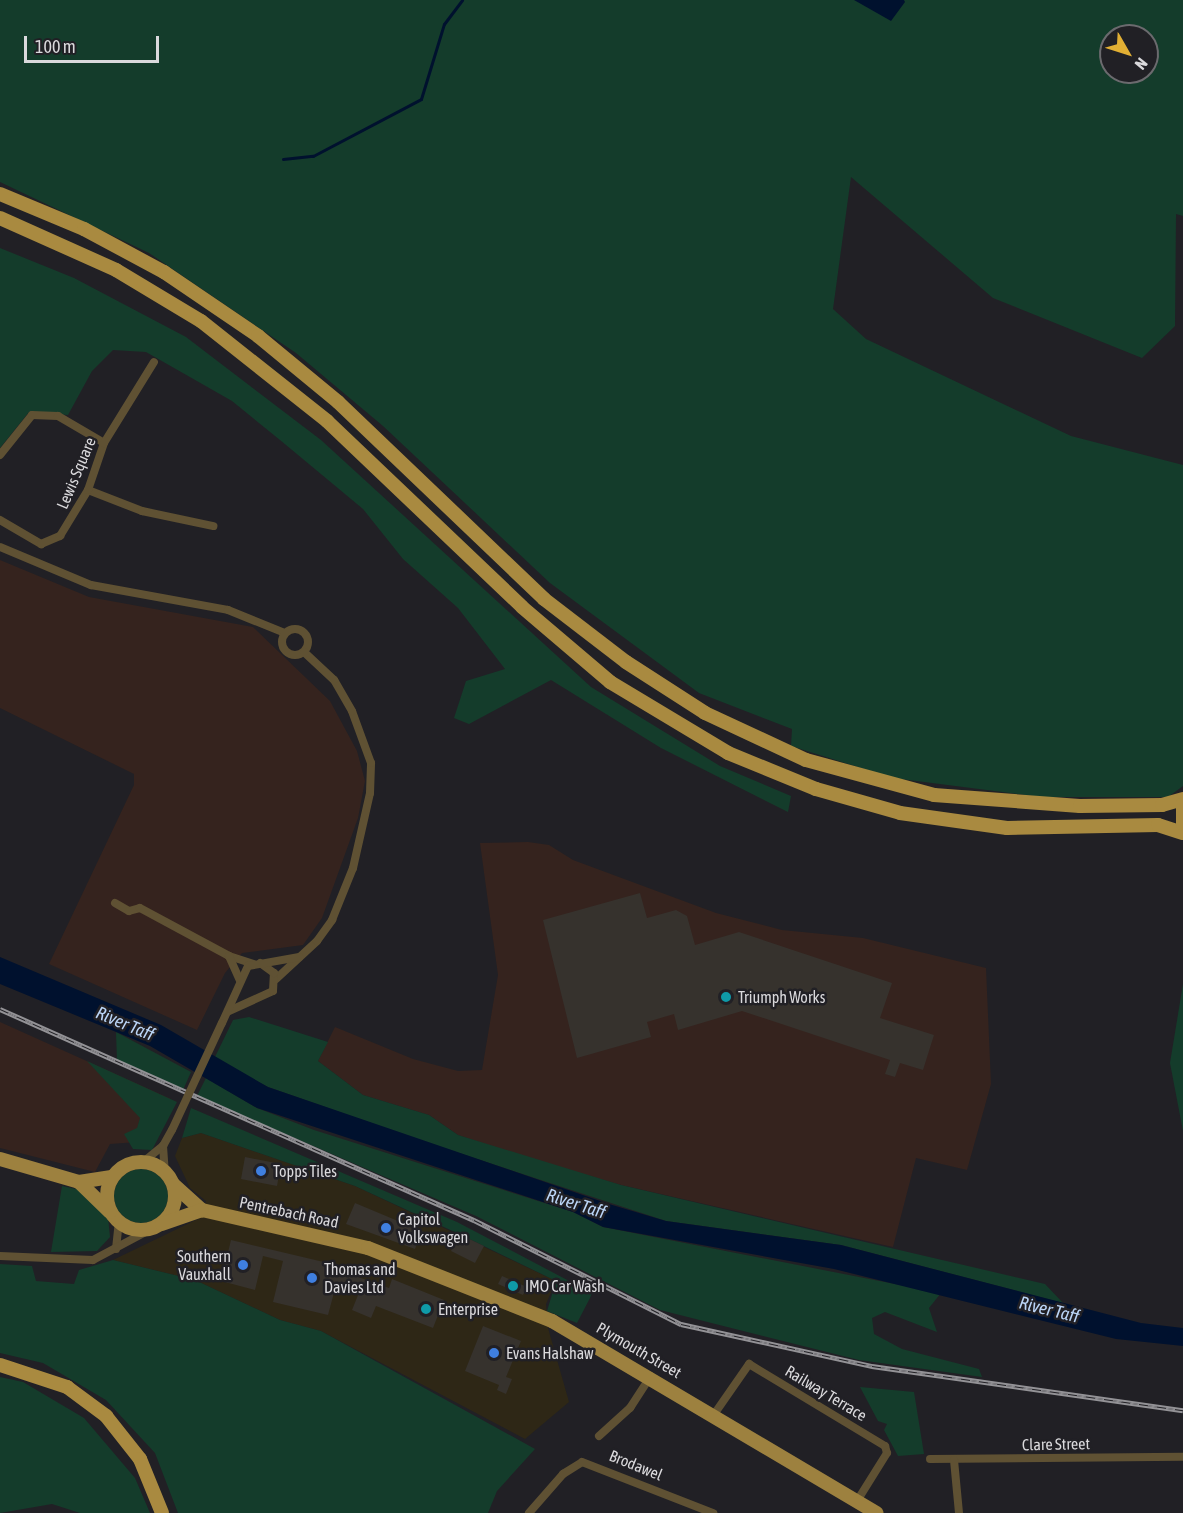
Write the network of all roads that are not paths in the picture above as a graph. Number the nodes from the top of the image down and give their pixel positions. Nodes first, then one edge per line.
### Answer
1 (0, 194) edge
2 (0, 218) edge
3 (154, 362) dead end
4 (104, 443) junction
5 (0, 455) edge
6 (88, 490) junction
7 (0, 520) edge
8 (213, 526) dead end
9 (0, 547) edge
10 (285, 633) junction
11 (304, 652) junction
12 (1183, 798) edge
13 (1183, 804) edge
14 (1183, 824) edge
15 (1183, 833) edge
16 (115, 903) dead end
17 (229, 956) junction
18 (301, 957) junction
19 (257, 963) junction
20 (276, 979) junction
21 (241, 984) junction
22 (253, 998) junction
23 (228, 1011) junction
24 (163, 1146) junction
25 (0, 1160) edge
26 (143, 1162) junction
27 (165, 1172) junction
28 (112, 1177) junction
29 (79, 1182) junction
30 (174, 1185) junction
31 (202, 1210) junction
32 (115, 1218) junction
33 (156, 1227) junction
34 (368, 1248) joint
35 (116, 1249) junction
36 (0, 1256) edge
37 (0, 1365) edge
38 (651, 1376) junction
39 (715, 1413) junction
40 (599, 1436) dead end
41 (1183, 1457) edge
42 (930, 1459) dead end
43 (954, 1460) junction
44 (866, 1509) edge
45 (162, 1513) edge
46 (529, 1513) edge
47 (713, 1513) edge
48 (959, 1513) edge

1 - 12 highway
2 - 15 highway
3 - 4 street, Lewis Square
4 - 5 street
4 - 6 street, Lewis Square
6 - 7 street, Lewis Square
6 - 8 street
9 - 10 street
10 - 11 street
10 - 11 street
11 - 18 street
13 - 14 highway
16 - 17 street
17 - 19 street
17 - 21 street
18 - 19 street
18 - 20 street
19 - 20 street
19 - 21 street
20 - 22 street
21 - 22 street
21 - 23 street
22 - 23 street
23 - 24 street, bridge
24 - 26 street
24 - 27 street
25 - 29 main road
26 - 27 main road
26 - 28 main road
27 - 30 main road
28 - 29 main road
28 - 32 main road
29 - 32 main road
30 - 31 main road, Pentrebach Road
30 - 33 main road
31 - 33 main road
31 - 34 main road, Pentrebach Road
32 - 33 main road
32 - 35 street
33 - 35 street
34 - 38 main road, Plymouth Street
35 - 36 street
37 - 45 highway
38 - 39 main road, Plymouth Street
38 - 40 street
39 - 44 main road, Plymouth Street
39 - 44 street, Railway Terrace
41 - 43 street, Clare Street
42 - 43 street, Clare Street
43 - 48 street
46 - 47 street, Brodawel

